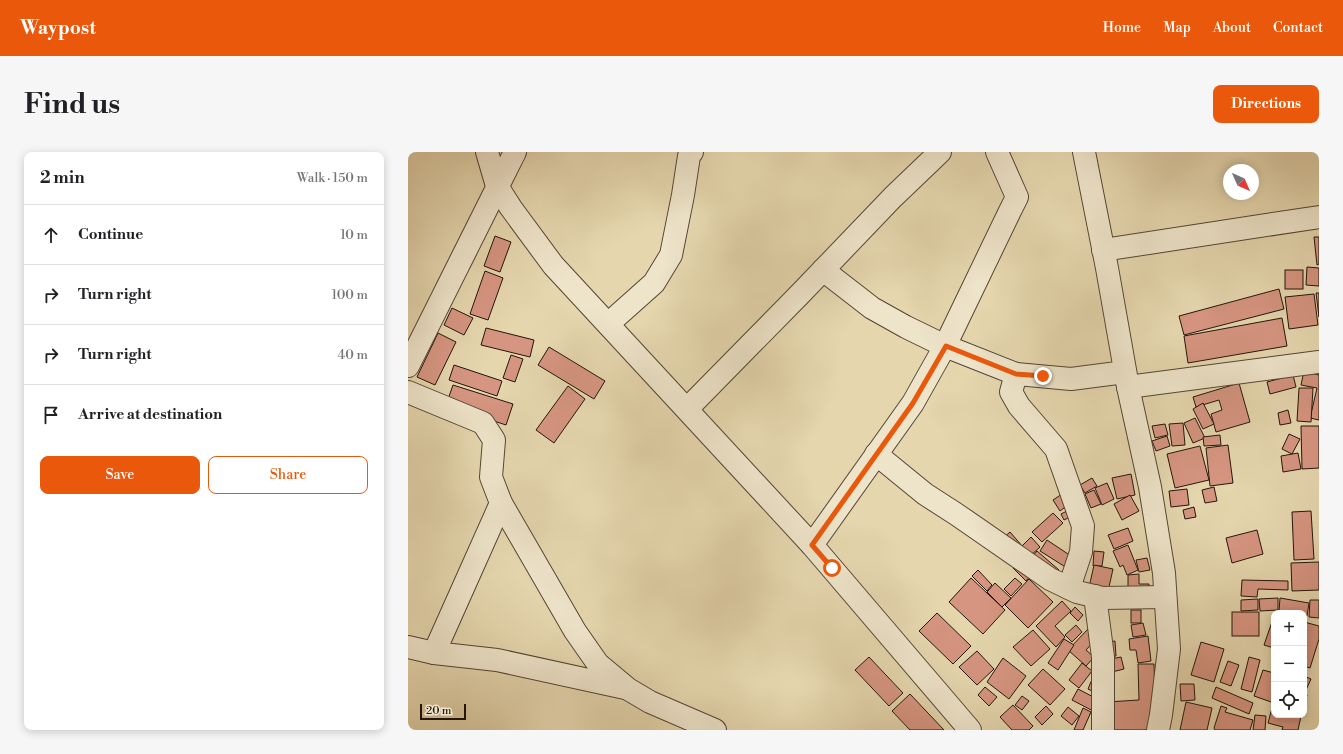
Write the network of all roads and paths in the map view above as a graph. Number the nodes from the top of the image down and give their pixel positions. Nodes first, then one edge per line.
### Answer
1 (487, 152) edge
2 (515, 152) edge
3 (692, 152) edge
4 (940, 152) edge
5 (997, 152) edge
6 (1084, 152) edge
7 (497, 186) junction
8 (1319, 217) edge
9 (1104, 250) junction
10 (823, 270) junction
11 (608, 324) junction
12 (946, 346) junction
13 (410, 357) edge
14 (1319, 362) edge
15 (1016, 374) junction
16 (1127, 380) junction
17 (408, 392) edge
18 (687, 409) junction
19 (876, 454) junction
20 (501, 503) junction
21 (812, 545) junction
22 (1069, 588) junction
23 (1095, 596) junction
24 (1165, 597) junction
25 (408, 647) edge
26 (434, 653) junction
27 (628, 689) junction
28 (715, 730) edge
29 (970, 730) edge
30 (1103, 730) edge
31 (1158, 730) edge

1 - 7 street
2 - 7 street
3 - 11 street
4 - 10 street
5 - 12 street
6 - 9 street
7 - 11 street
7 - 13 street
8 - 9 street
9 - 16 street
10 - 12 street
10 - 18 street
11 - 18 street
12 - 15 street
12 - 19 street
14 - 16 street
15 - 16 street
15 - 22 street
16 - 24 street
17 - 20 street
18 - 21 street
19 - 21 street
19 - 22 street
20 - 26 street
20 - 27 street
21 - 29 street
22 - 23 street
23 - 24 street
23 - 30 street
24 - 31 street
25 - 26 street
26 - 27 street
27 - 28 street

